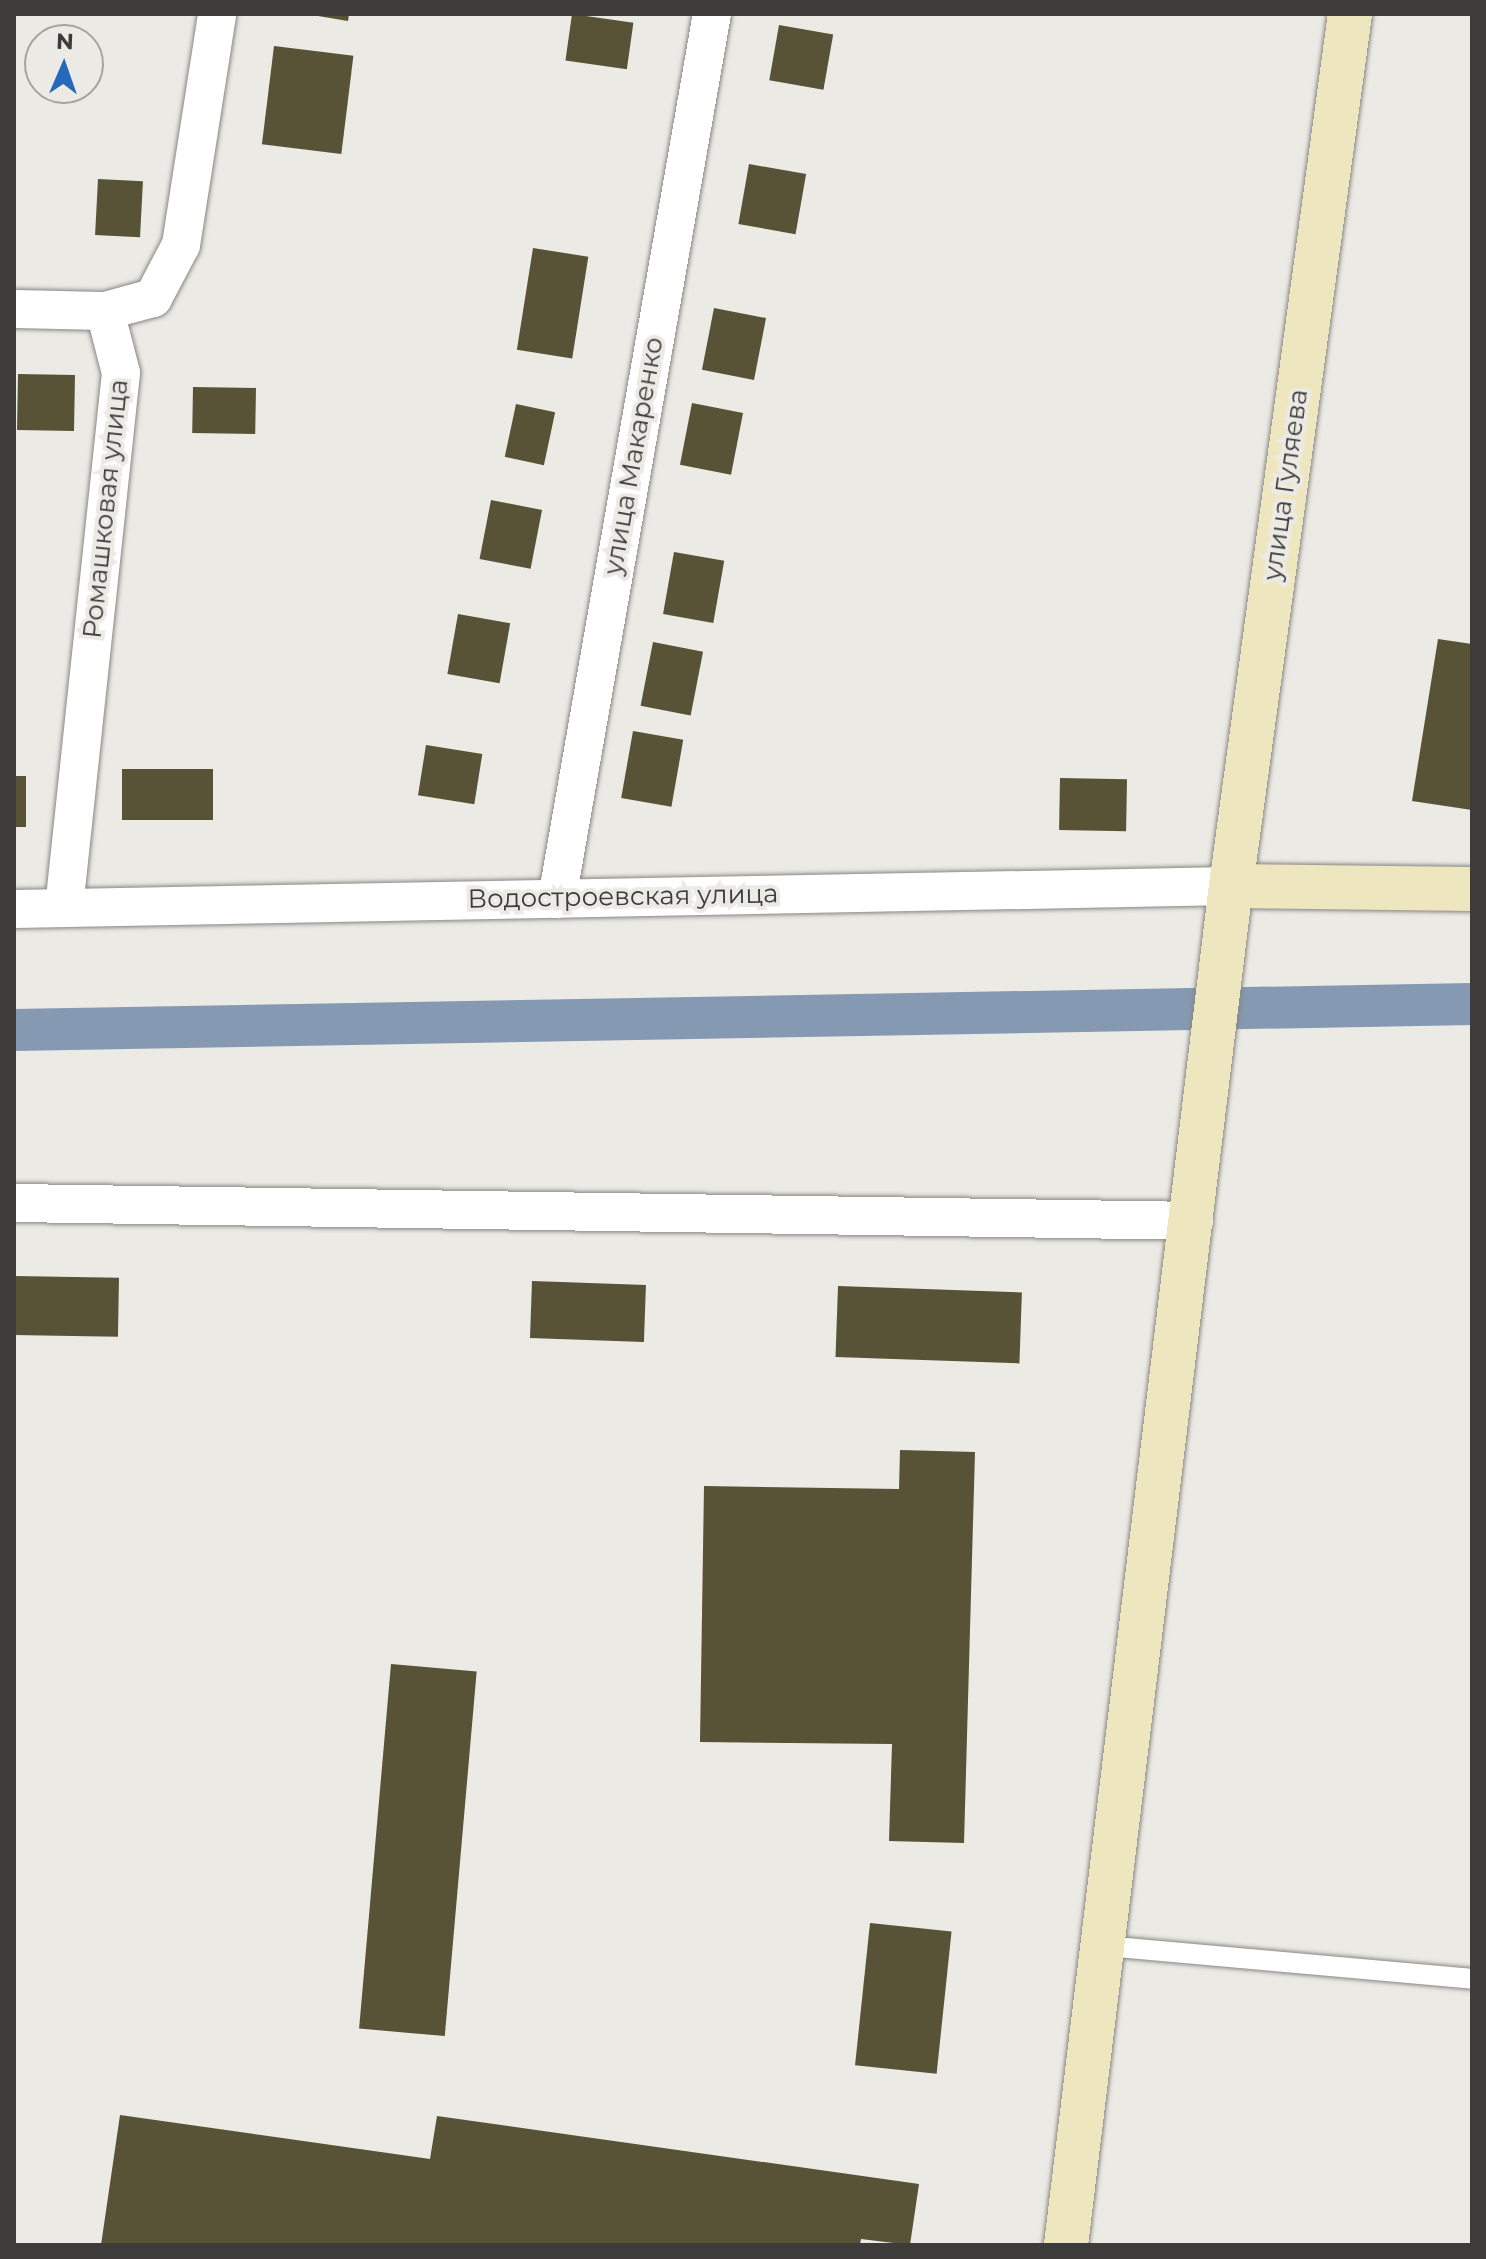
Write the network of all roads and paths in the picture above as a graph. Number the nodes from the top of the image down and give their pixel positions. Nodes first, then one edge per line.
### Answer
1 (217, 14) edge
2 (712, 14) edge
3 (1350, 14) edge
4 (14, 309) edge
5 (105, 311) junction
6 (1231, 886) junction
7 (1472, 889) edge
8 (557, 899) junction
9 (64, 908) junction
10 (14, 909) edge
11 (14, 1203) edge
12 (1194, 1221) junction
13 (1105, 1946) junction
14 (1472, 1979) edge
15 (1066, 2245) edge

1 - 5 street
2 - 8 street, улица Макаренко
3 - 6 main road, улица Гуляева
4 - 5 street
5 - 9 street, Ромашковая улица
6 - 7 main road
6 - 8 street, Водостроевская улица
6 - 12 main road, улица Гуляева
8 - 9 street, Водостроевская улица
9 - 10 street, Водостроевская улица
11 - 12 street
12 - 13 main road, улица Гуляева
13 - 14 lane
13 - 15 main road, улица Гуляева

